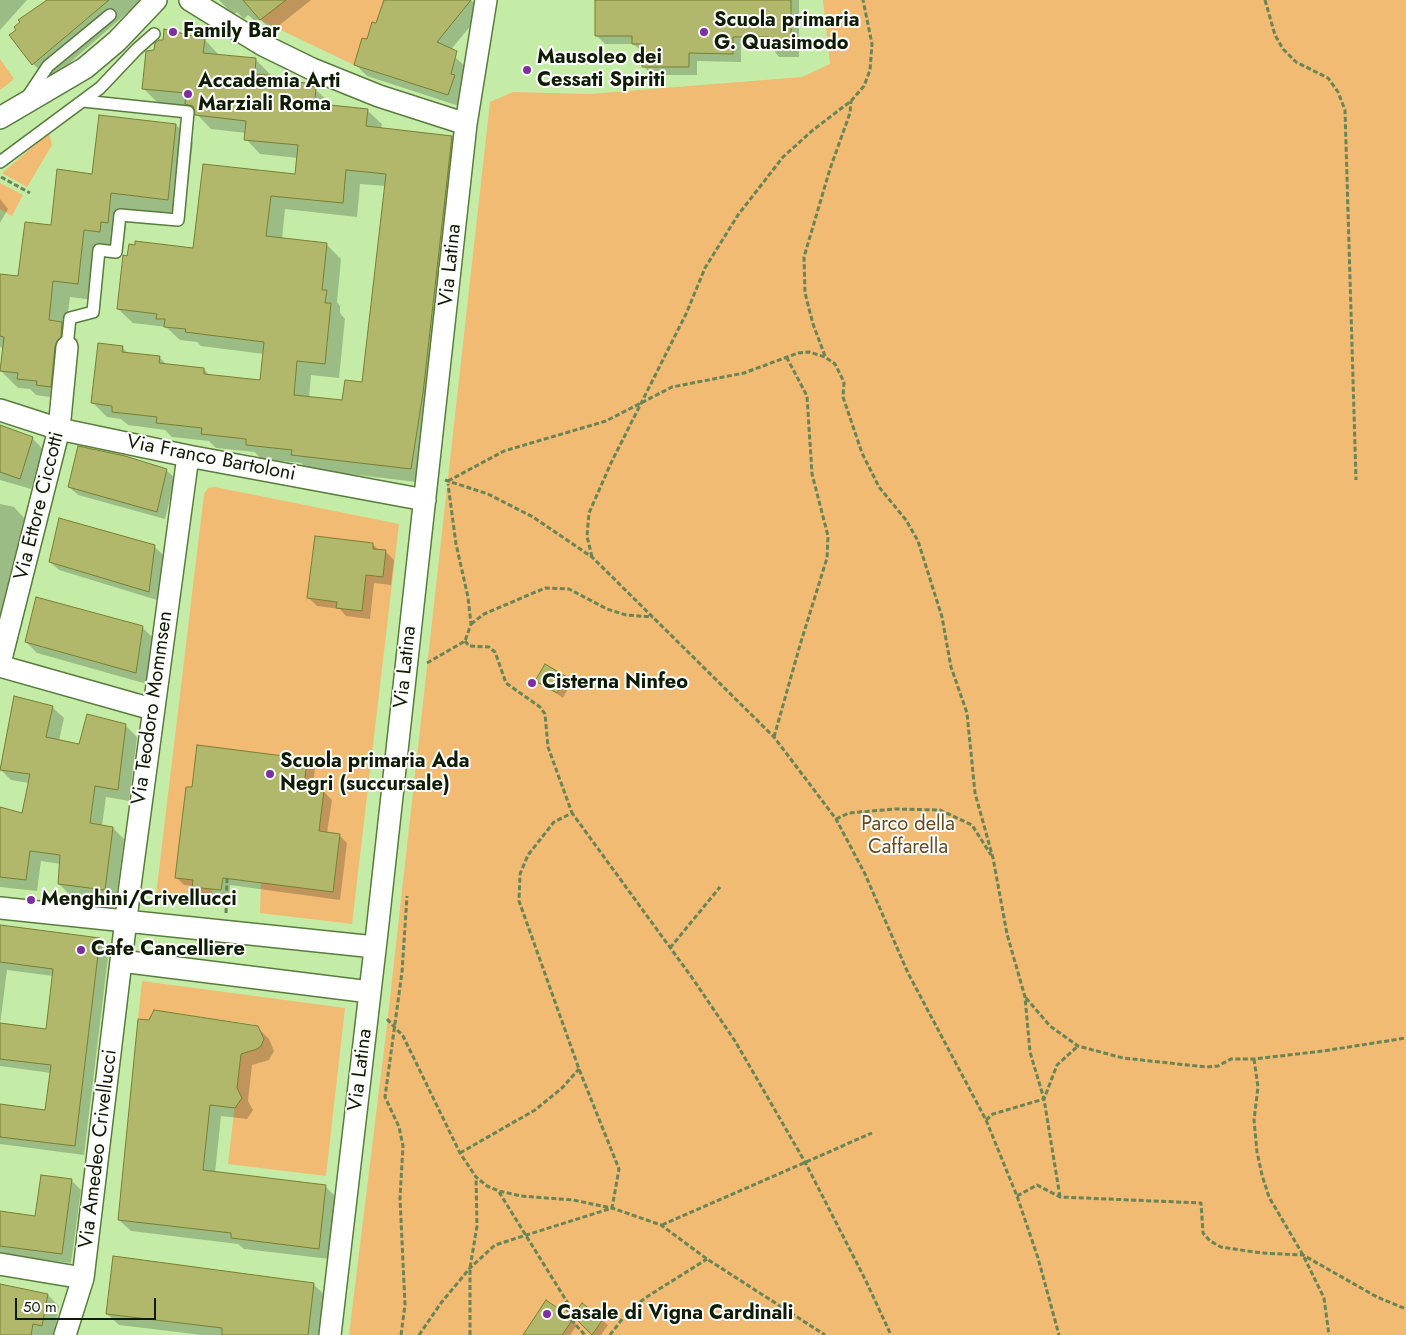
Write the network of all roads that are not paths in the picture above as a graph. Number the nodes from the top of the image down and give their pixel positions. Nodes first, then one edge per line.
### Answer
1 (156, 0) edge
2 (190, 0) edge
3 (486, 0) edge
4 (110, 16) dead end
5 (154, 34) dead end
6 (83, 101) junction
7 (24, 102) junction
8 (0, 118) edge
9 (466, 124) junction
10 (0, 162) edge
11 (67, 347) joint
12 (0, 410) edge
13 (60, 429) junction
14 (188, 456) junction
15 (425, 500) junction
16 (0, 664) edge
17 (152, 709) junction
18 (0, 908) edge
19 (126, 922) junction
20 (375, 947) junction
21 (121, 961) junction
22 (370, 992) junction
23 (0, 1264) edge
24 (83, 1278) junction
25 (65, 1335) edge
26 (330, 1335) edge

1 - 7 street
2 - 9 street
3 - 9 street, Via Latina
4 - 7 lane
5 - 6 lane
6 - 10 lane
6 - 11 lane
7 - 8 street
9 - 15 street, Via Latina
11 - 13 street, Via Ettore Ciccotti
12 - 13 street, Via Franco Bartoloni
13 - 14 street, Via Franco Bartoloni
13 - 16 street, Via Ettore Ciccotti
14 - 15 street, Via Franco Bartoloni
14 - 17 street, Via Teodoro Mommsen
15 - 20 street, Via Latina
16 - 17 street
17 - 19 street, Via Teodoro Mommsen
18 - 19 street
19 - 20 street
19 - 21 street, Via Teodoro Mommsen
20 - 22 street, Via Latina
21 - 22 street
21 - 24 street, Via Amedeo Crivellucci
22 - 26 street, Via Latina
23 - 24 street
24 - 25 street, Via Amedeo Crivellucci

